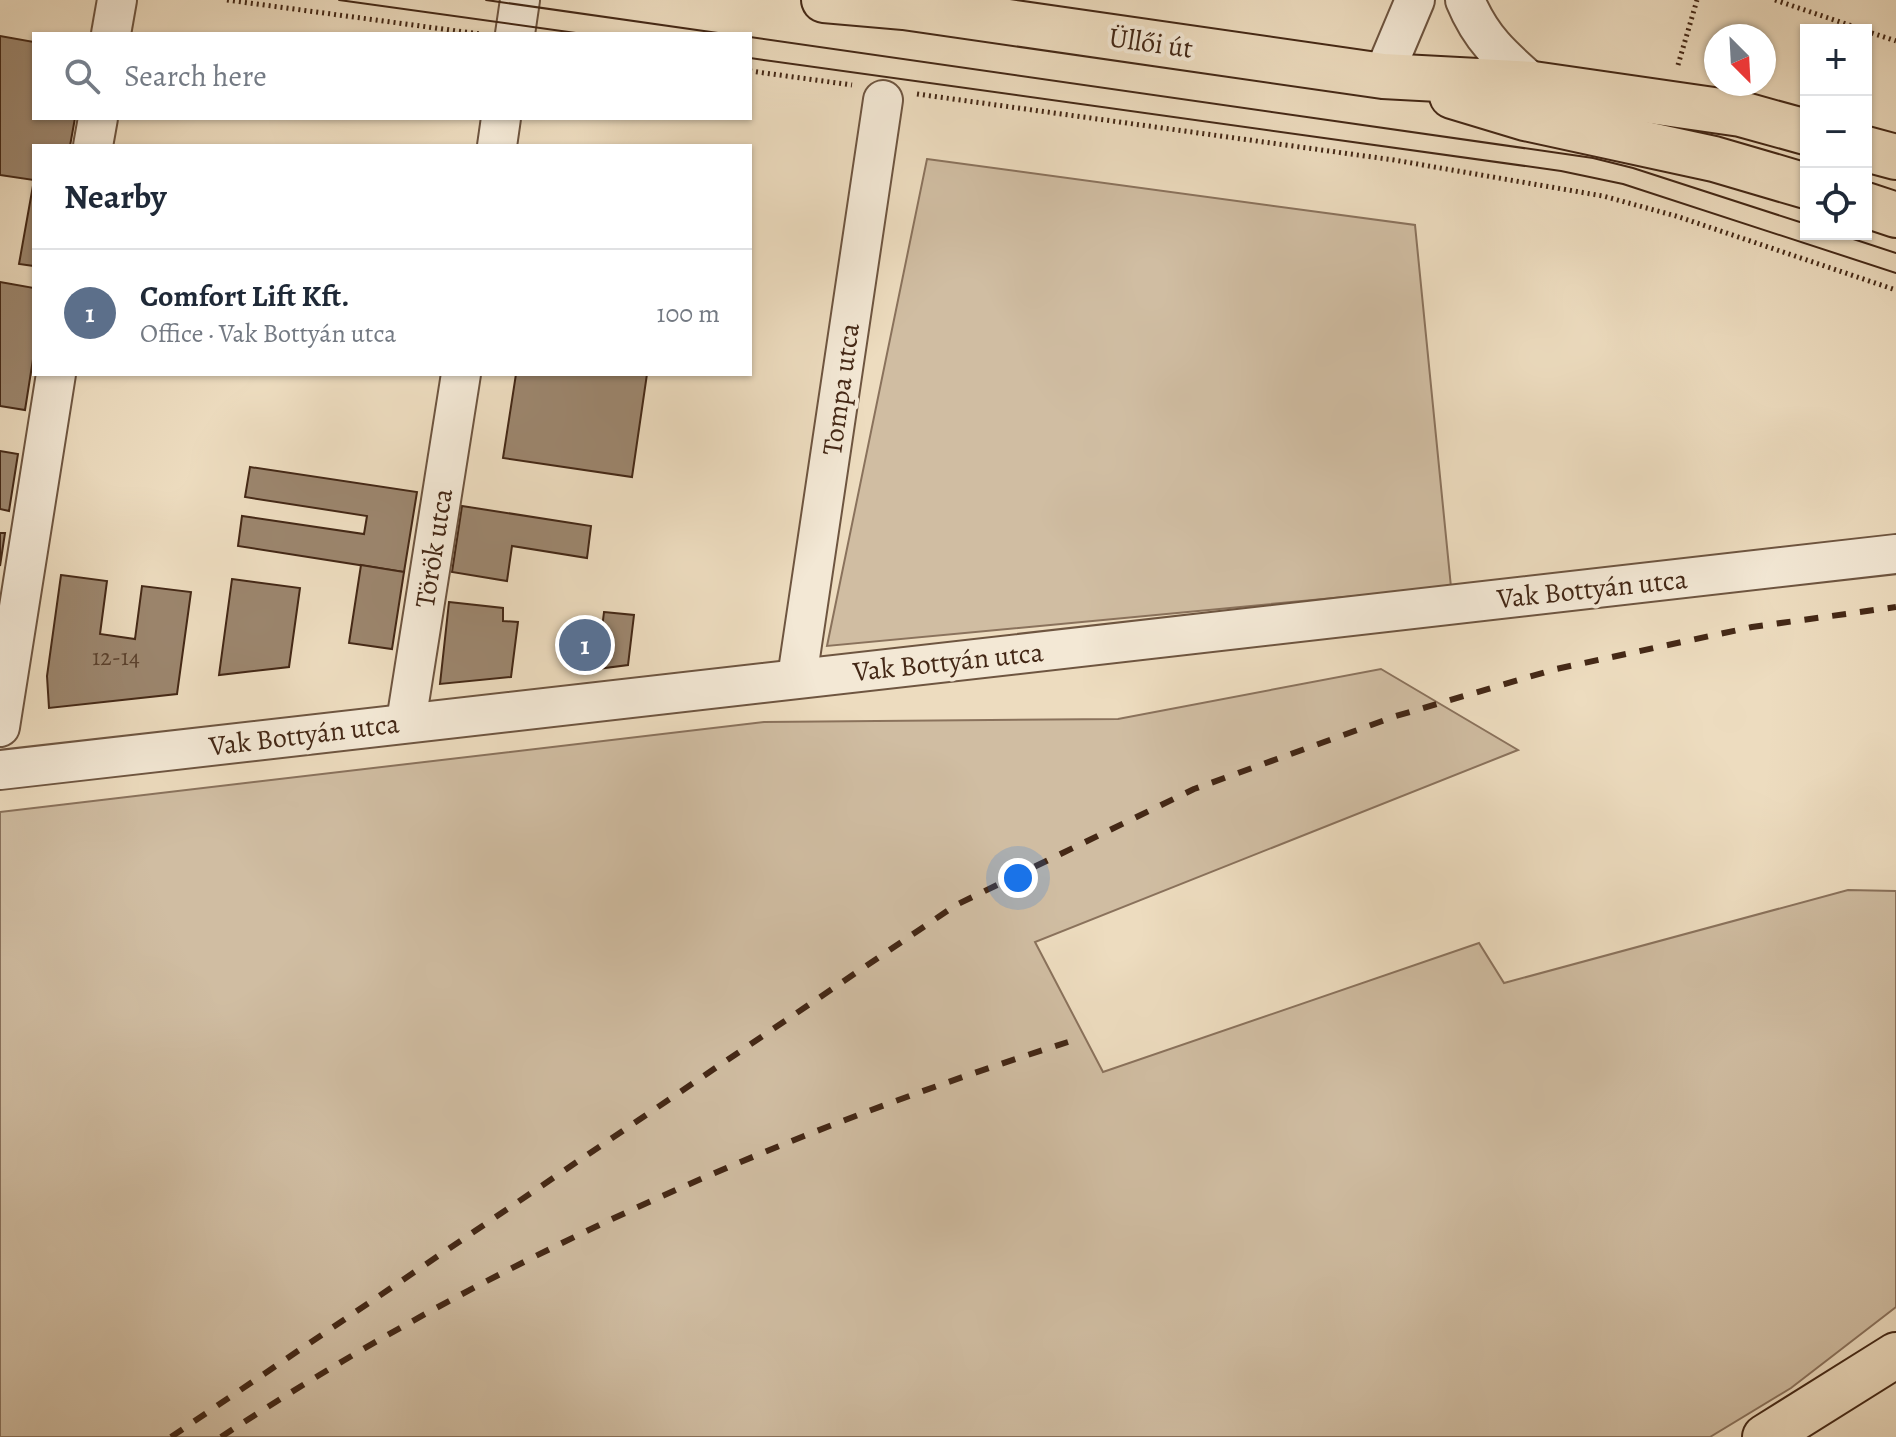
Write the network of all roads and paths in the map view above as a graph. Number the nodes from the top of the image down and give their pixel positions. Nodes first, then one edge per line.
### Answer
1 (117, 0) edge
2 (227, 0) edge
3 (520, 0) edge
4 (824, 0) edge
5 (1415, 0) edge
6 (1465, 0) edge
7 (1697, 0) edge
8 (1775, 0) edge
9 (1847, 24) edge
10 (111, 32) edge
11 (467, 32) edge
12 (515, 32) edge
13 (1872, 32) edge
14 (1896, 41) edge
15 (1678, 66) dead end
16 (752, 71) edge
17 (1383, 76) junction
18 (1533, 84) junction
19 (884, 93) junction
20 (98, 120) edge
21 (501, 120) edge
22 (1800, 130) edge
23 (93, 144) edge
24 (497, 144) edge
25 (1872, 151) edge
26 (1896, 157) edge
27 (1800, 184) edge
28 (1872, 207) edge
29 (1896, 215) edge
30 (1896, 290) edge
31 (56, 376) edge
32 (461, 376) edge
33 (1896, 554) edge
34 (797, 678) junction
35 (406, 722) junction
36 (0, 727) edge
37 (0, 770) edge
38 (1896, 1355) edge
39 (1765, 1437) edge

1 - 10 street
2 - 11 path
3 - 12 street
4 - 17 main road, Üllői út
5 - 17 street
6 - 18 street
7 - 15 path
8 - 9 path
13 - 14 path
16 - 19 path
17 - 18 main road, Üllői út
17 - 27 main road, Üllői út
18 - 22 main road, Üllői út
19 - 30 path
19 - 34 street, Tompa utca
20 - 23 street
21 - 24 street
25 - 26 main road
28 - 29 main road
31 - 36 street
32 - 35 street, Török utca
33 - 34 street, Vak Bottyán utca
34 - 35 street, Vak Bottyán utca
35 - 37 street, Vak Bottyán utca
38 - 39 main road

